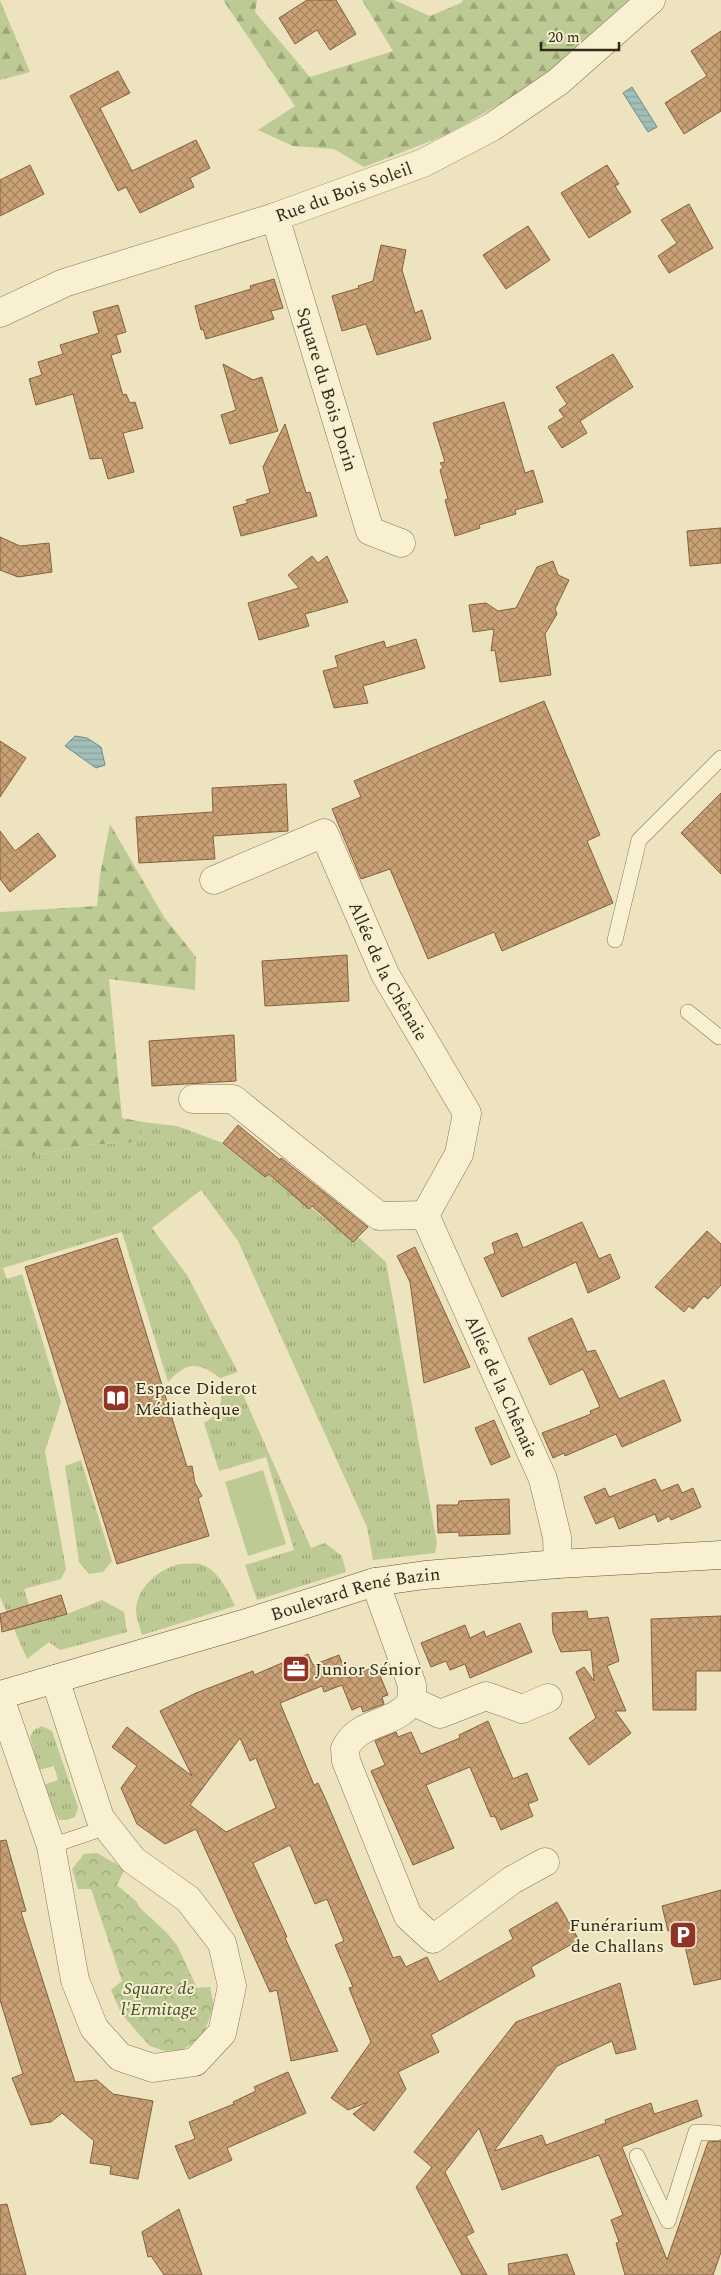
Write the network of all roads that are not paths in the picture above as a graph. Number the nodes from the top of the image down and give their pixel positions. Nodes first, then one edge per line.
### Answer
1 (651, 0) edge
2 (274, 217) junction
3 (0, 313) edge
4 (401, 543) dead end
5 (721, 758) edge
6 (214, 880) dead end
7 (615, 940) dead end
8 (688, 1012) dead end
9 (721, 1036) edge
10 (193, 1099) dead end
11 (425, 1215) junction
12 (721, 1554) edge
13 (558, 1564) junction
14 (375, 1582) junction
15 (54, 1679) junction
16 (0, 1697) edge
17 (548, 1698) dead end
18 (412, 1701) junction
19 (107, 1827) junction
20 (51, 1846) junction
21 (545, 1862) dead end
22 (717, 2132) dead end
23 (637, 2156) dead end

1 - 2 street, Rue du Bois Soleil
2 - 3 street, Rue du Bois Soleil
2 - 4 street, Square du Bois Dorin
5 - 7 lane
6 - 11 street, Allée de la Chênaie
8 - 9 lane
10 - 11 street
11 - 13 street, Allée de la Chênaie
12 - 13 street, Boulevard René Bazin
13 - 14 street, Boulevard René Bazin
14 - 15 street, Boulevard René Bazin
14 - 18 street
15 - 16 street, Boulevard René Bazin
15 - 19 street
16 - 20 street
17 - 18 street
18 - 21 street
19 - 20 lane
19 - 20 street
22 - 23 lane

